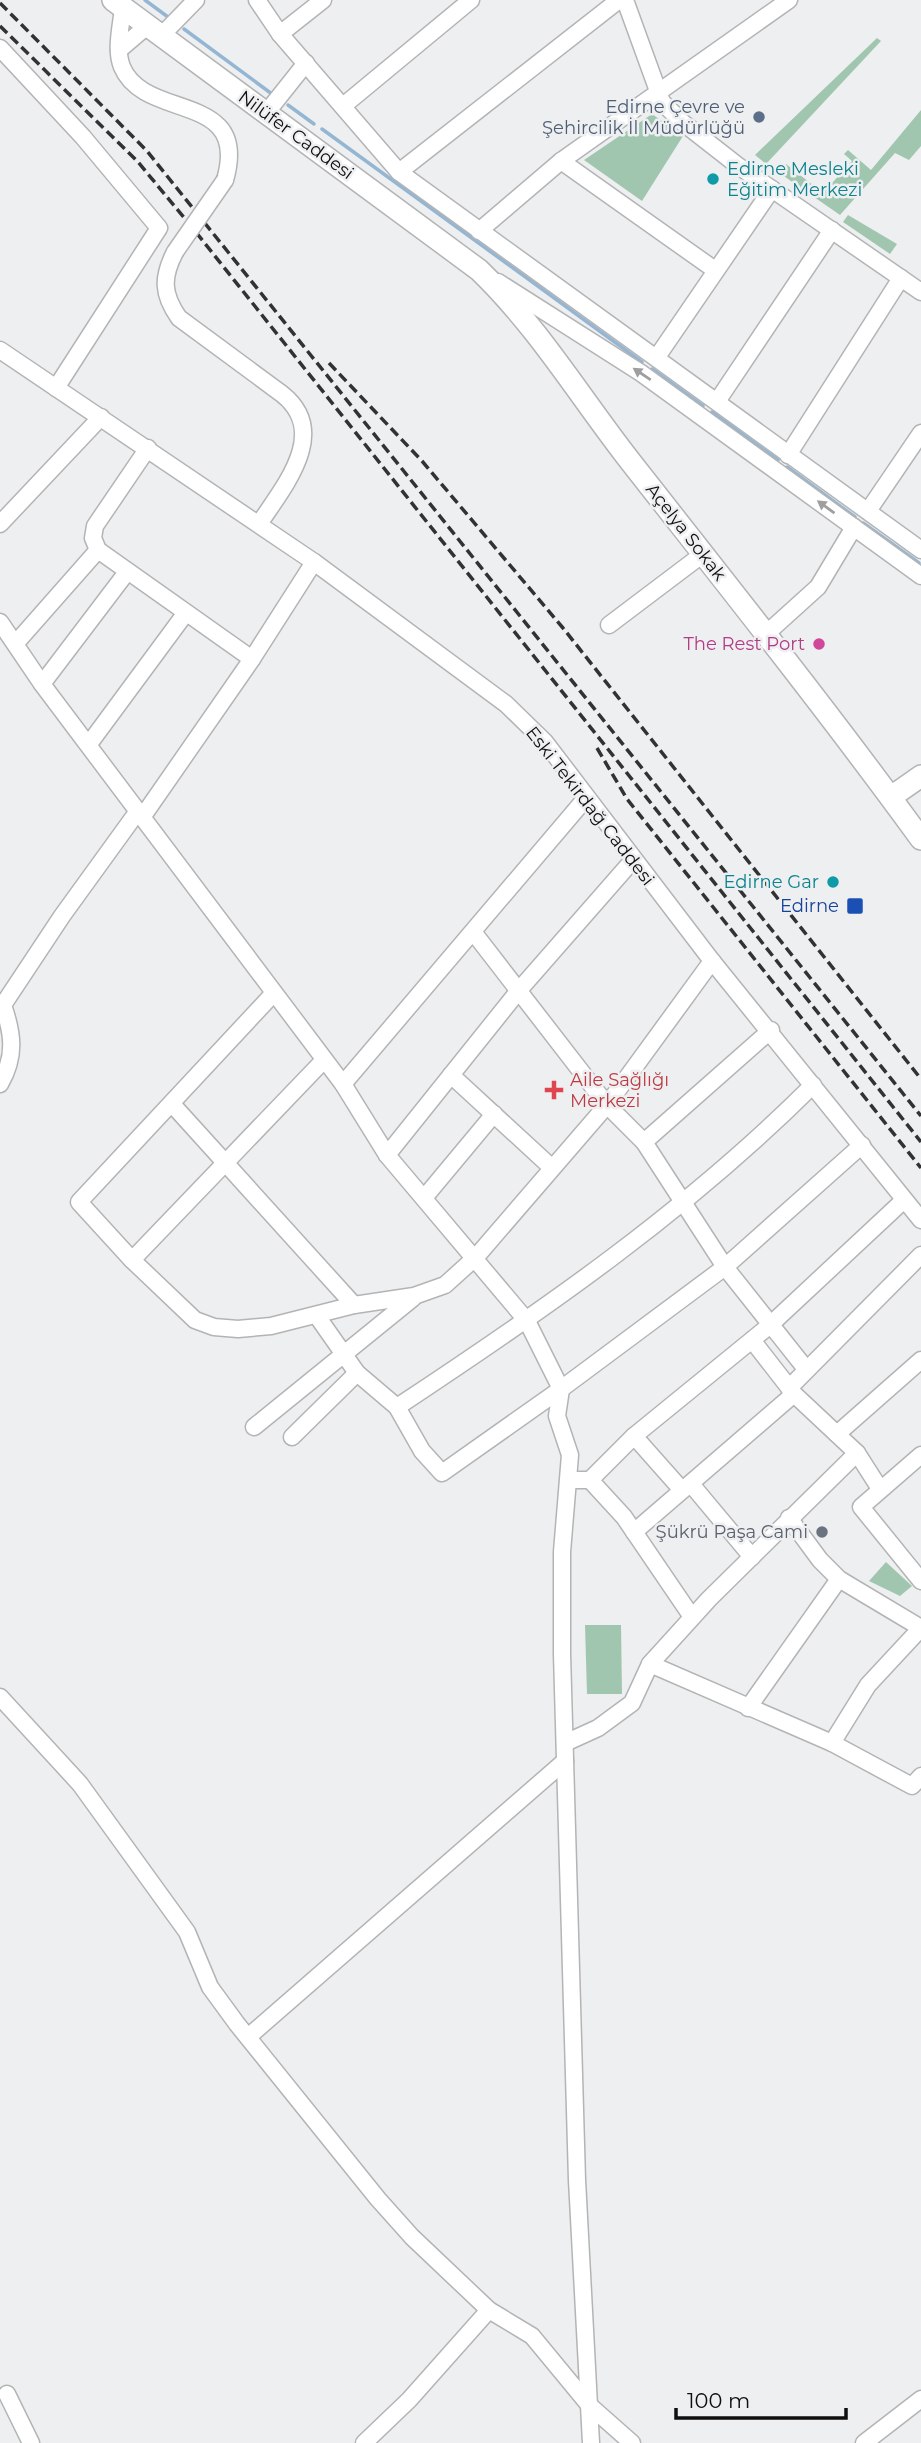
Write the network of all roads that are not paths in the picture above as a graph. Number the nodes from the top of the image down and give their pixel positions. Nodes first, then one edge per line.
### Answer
1 (197, 0) edge
2 (257, 0) edge
3 (323, 0) edge
4 (471, 0) edge
5 (619, 0) edge
6 (625, 0) edge
7 (789, 0) edge
8 (118, 4) edge
9 (153, 32) junction
10 (280, 34) junction
11 (0, 48) edge
12 (119, 50) junction
13 (306, 63) junction
14 (659, 94) junction
15 (343, 106) junction
16 (267, 112) junction
17 (561, 161) junction
18 (399, 172) junction
19 (772, 189) junction
20 (832, 230) junction
21 (479, 231) junction
22 (479, 270) junction
23 (715, 270) junction
24 (901, 278) junction
25 (921, 292) edge
26 (2, 355) edge
27 (657, 357) junction
28 (56, 388) junction
29 (718, 400) junction
30 (101, 417) junction
31 (921, 433) edge
32 (148, 448) junction
33 (788, 455) junction
34 (868, 511) junction
35 (0, 524) edge
36 (259, 524) junction
37 (854, 527) junction
38 (98, 550) junction
39 (921, 550) edge
40 (703, 554) junction
41 (314, 562) junction
42 (127, 572) junction
43 (921, 576) edge
44 (186, 614) junction
45 (0, 622) edge
46 (609, 625) dead end
47 (766, 634) junction
48 (16, 643) junction
49 (252, 659) junction
50 (42, 684) junction
51 (89, 744) junction
52 (921, 776) edge
53 (921, 793) edge
54 (586, 798) junction
55 (896, 804) junction
56 (140, 813) junction
57 (921, 839) edge
58 (633, 860) junction
59 (474, 933) junction
60 (712, 961) junction
61 (520, 989) junction
62 (273, 995) junction
63 (771, 1030) junction
64 (324, 1060) junction
65 (451, 1075) junction
66 (0, 1084) edge
67 (343, 1084) junction
68 (813, 1085) junction
69 (172, 1104) junction
70 (607, 1105) junction
71 (494, 1114) junction
72 (644, 1142) junction
73 (862, 1145) junction
74 (387, 1155) junction
75 (225, 1162) junction
76 (551, 1167) junction
77 (424, 1198) junction
78 (904, 1200) junction
79 (683, 1203) junction
80 (921, 1220) edge
81 (921, 1255) edge
82 (476, 1257) junction
83 (132, 1260) junction
84 (725, 1267) junction
85 (414, 1296) junction
86 (354, 1306) junction
87 (317, 1316) junction
88 (527, 1321) junction
89 (769, 1326) junction
90 (752, 1340) junction
91 (343, 1354) junction
92 (921, 1360) edge
93 (806, 1369) junction
94 (357, 1373) junction
95 (561, 1389) junction
96 (791, 1391) junction
97 (397, 1407) junction
98 (254, 1427) dead end
99 (837, 1434) junction
100 (634, 1436) junction
101 (292, 1437) dead end
102 (857, 1453) junction
103 (921, 1455) edge
104 (569, 1480) junction
105 (590, 1480) junction
106 (686, 1487) junction
107 (880, 1489) junction
108 (789, 1518) junction
109 (634, 1532) junction
110 (752, 1557) junction
111 (918, 1571) edge
112 (839, 1579) junction
113 (692, 1617) junction
114 (921, 1628) edge
115 (650, 1664) junction
116 (0, 1697) edge
117 (748, 1707) junction
118 (565, 1743) junction
119 (832, 1743) junction
120 (565, 1761) junction
121 (921, 1776) edge
122 (248, 2036) junction
123 (489, 2310) junction
124 (7, 2394) dead end
125 (921, 2399) edge
126 (589, 2404) junction
127 (31, 2443) edge
128 (364, 2443) edge
129 (590, 2443) edge
130 (632, 2443) edge
131 (864, 2443) edge

1 - 9 street
2 - 10 street
3 - 10 street
4 - 15 street
5 - 18 street
6 - 14 street
7 - 14 street
8 - 9 main road, Nilüfer Caddesi
8 - 12 street
9 - 12 street
9 - 16 main road, Nilüfer Caddesi
10 - 13 street
11 - 28 street
12 - 36 street, bridge
13 - 15 street
13 - 16 street
14 - 17 street
14 - 19 street
15 - 18 street
16 - 22 main road, Nilüfer Caddesi
17 - 21 street
17 - 23 street
18 - 21 street
19 - 20 street
19 - 23 street
20 - 24 street
20 - 29 street
21 - 27 street
37 -> 22 street
22 - 40 main road, Açelya Sokak
23 - 27 street
24 - 25 street
24 - 33 street
26 - 28 street, Eski Tekirdağ Caddesi
27 - 29 street
28 - 30 street, Eski Tekirdağ Caddesi
29 - 33 street
30 - 32 street, Eski Tekirdağ Caddesi
30 - 35 street
31 - 34 street
32 - 36 street, Eski Tekirdağ Caddesi
32 - 38 street
33 - 34 street
34 - 39 street
36 - 41 street, Eski Tekirdağ Caddesi
37 - 43 street
37 - 47 street
38 - 42 street
38 - 48 street
40 - 46 street
40 - 47 main road, Açelya Sokak
41 - 49 street
41 - 54 street, Eski Tekirdağ Caddesi
42 - 44 street
42 - 50 street
44 - 49 street
44 - 51 street
45 - 48 street
47 - 55 main road, Açelya Sokak
48 - 50 street
49 - 56 street
50 - 51 street
51 - 56 street
52 - 55 main road
53 - 55 main road
54 - 58 street, Eski Tekirdağ Caddesi
54 - 59 street
55 - 57 main road, Açelya Sokak
56 - 62 street
56 - 66 street
58 - 60 street, Eski Tekirdağ Caddesi
58 - 61 street
59 - 61 street
59 - 67 street
60 - 63 street, Eski Tekirdağ Caddesi
60 - 70 street
61 - 65 street
61 - 70 street
62 - 64 street
62 - 69 street
63 - 68 street, Eski Tekirdağ Caddesi
63 - 72 street
64 - 67 street
64 - 75 street
65 - 71 street
65 - 74 street
67 - 74 street
68 - 73 street, Eski Tekirdağ Caddesi
68 - 79 street
69 - 75 street
69 - 83 street
70 - 72 street
70 - 76 street
71 - 76 street
71 - 77 street
72 - 79 street
73 - 78 street, Eski Tekirdağ Caddesi
73 - 84 street
74 - 77 street
75 - 83 street
75 - 86 street
76 - 82 street
77 - 82 street
78 - 80 street, Eski Tekirdağ Caddesi
78 - 89 street
79 - 84 street
79 - 88 street
81 - 93 street
82 - 85 street
82 - 88 street
83 - 87 street
84 - 89 street
84 - 95 street
85 - 86 street
85 - 91 street
86 - 87 street
87 - 91 street
88 - 95 street
88 - 97 street
89 - 90 street
89 - 93 street
90 - 96 street
90 - 100 street
91 - 94 street
91 - 98 street
92 - 99 street
93 - 96 street
94 - 97 street
94 - 101 street
95 - 97 street
95 - 104 street
96 - 99 street
96 - 106 street
99 - 102 street
100 - 105 street
100 - 106 street
102 - 107 street
102 - 108 street
103 - 107 street
104 - 105 street
104 - 118 street
105 - 109 street
106 - 109 street
106 - 110 street
107 - 111 street
108 - 110 street
108 - 112 street
109 - 113 street
110 - 113 street
112 - 114 street
112 - 117 street
113 - 115 street
114 - 119 street
115 - 117 street
115 - 118 street
116 - 122 street
117 - 119 street
118 - 120 street
119 - 121 street
120 - 122 street
120 - 126 street
122 - 123 street
123 - 126 street
123 - 128 street
124 - 127 street
125 - 131 street
126 - 129 street
126 - 130 street

